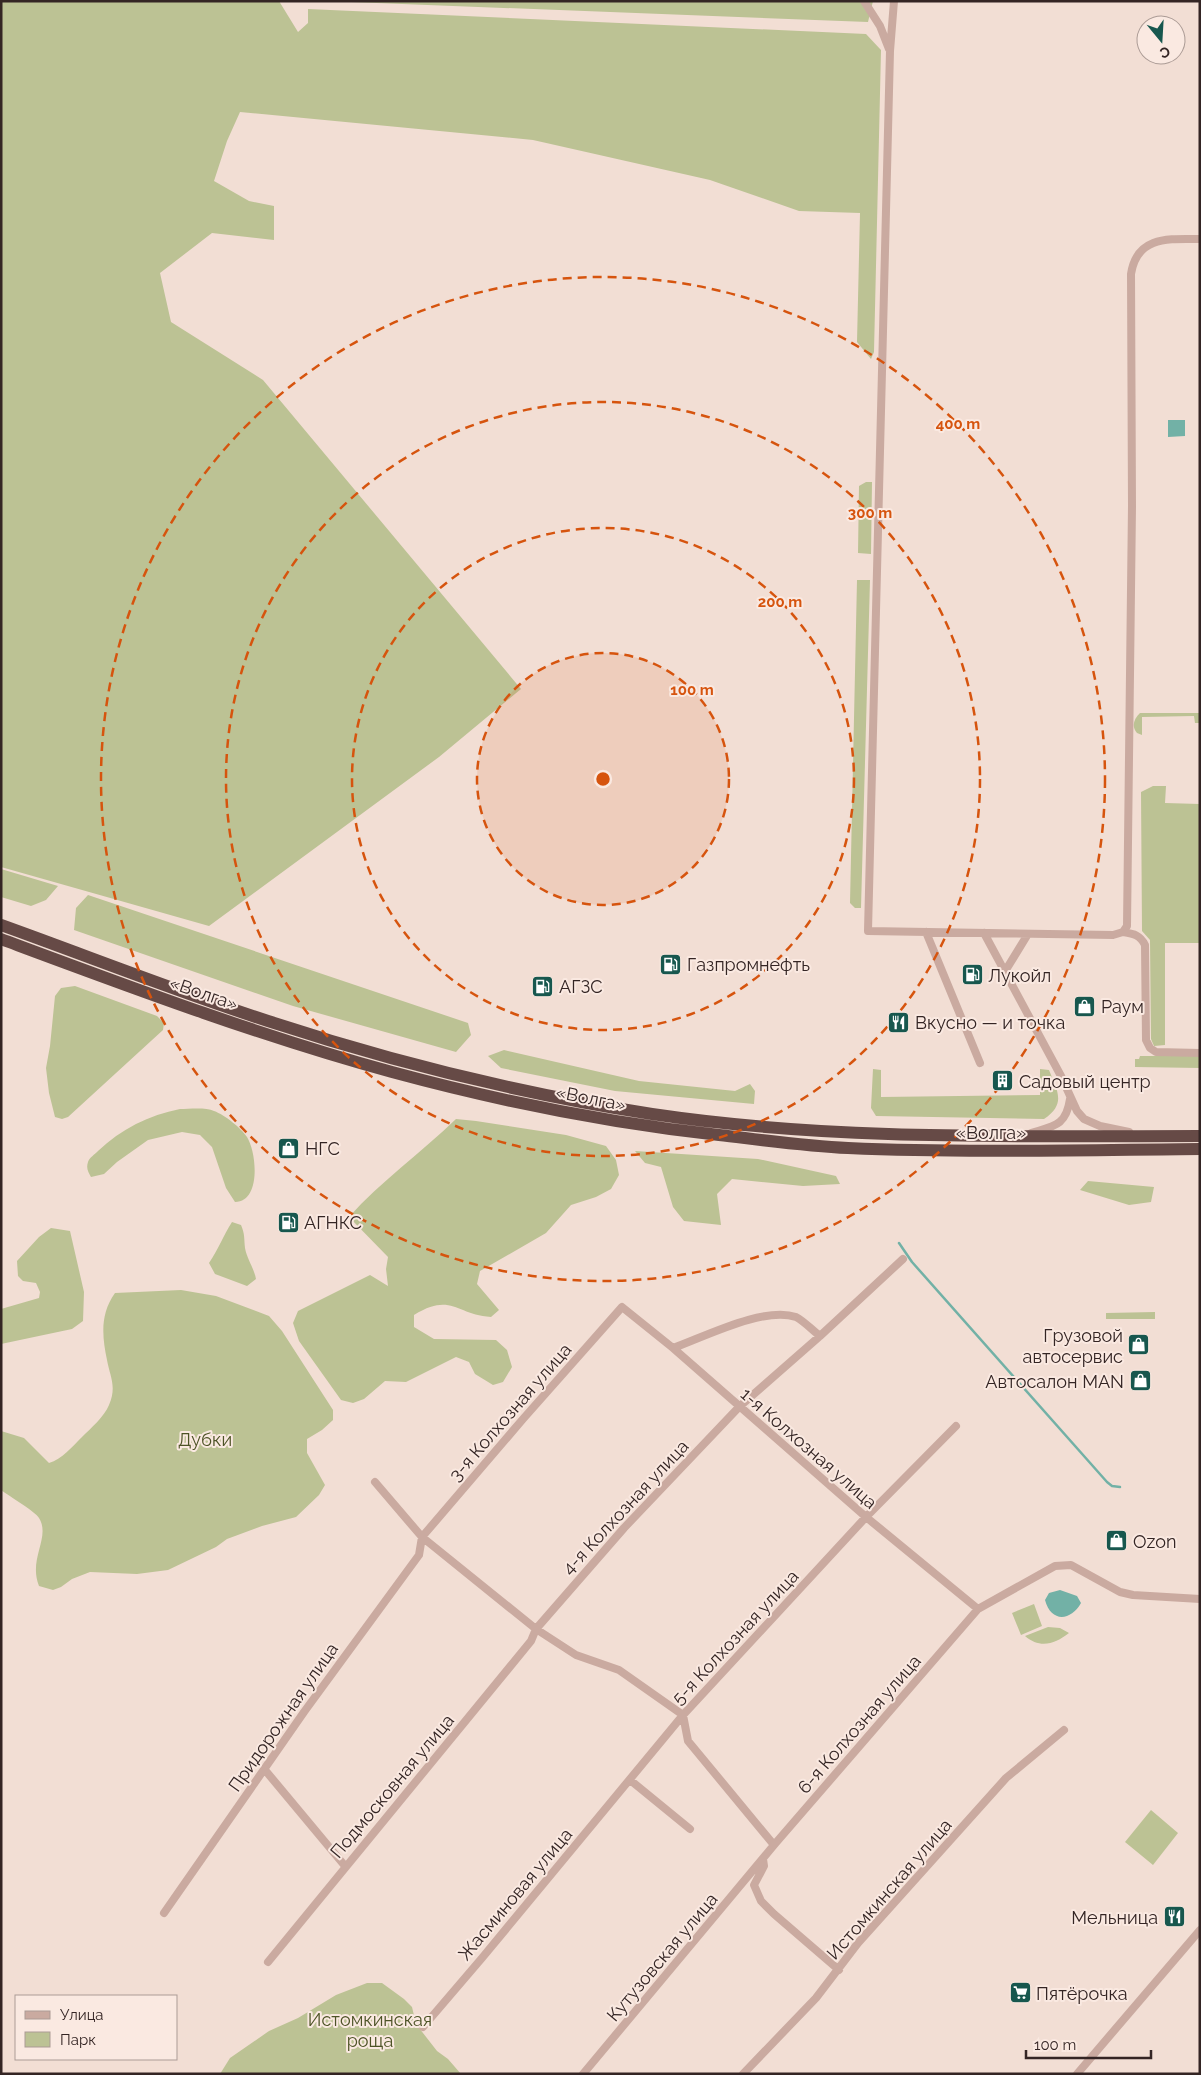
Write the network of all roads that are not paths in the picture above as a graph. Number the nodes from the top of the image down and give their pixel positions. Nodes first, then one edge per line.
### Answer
1 (864, 1) edge
2 (894, 1) edge
3 (890, 51) junction
4 (1200, 239) edge
5 (1, 925) edge
6 (926, 932) junction
7 (1123, 932) junction
8 (984, 933) junction
9 (1028, 934) junction
10 (1, 939) edge
11 (1004, 974) junction
12 (1200, 1053) edge
13 (980, 1063) dead end
14 (1070, 1099) junction
15 (1153, 1136) junction
16 (1200, 1136) edge
17 (1017, 1138) junction
18 (1200, 1149) edge
19 (903, 1259) dead end
20 (622, 1307) joint
21 (820, 1336) junction
22 (673, 1348) junction
23 (739, 1407) junction
24 (956, 1426) dead end
25 (375, 1482) dead end
26 (866, 1517) junction
27 (422, 1537) junction
28 (1200, 1599) edge
29 (978, 1609) junction
30 (536, 1629) junction
31 (682, 1715) junction
32 (1064, 1730) dead end
33 (264, 1770) junction
34 (630, 1780) junction
35 (690, 1830) dead end
36 (774, 1845) junction
37 (763, 1859) junction
38 (345, 1866) junction
39 (164, 1913) dead end
40 (1200, 1930) edge
41 (268, 1962) dead end
42 (839, 1970) junction
43 (423, 2027) dead end
44 (583, 2074) edge
45 (743, 2074) edge
46 (1078, 2074) edge

1 - 3 street
2 - 3 street
3 - 6 street
4 - 7 street
5 - 17 highway, «Волга»
6 - 8 street
6 - 13 street
7 - 9 street
7 - 12 street
8 - 9 street
8 - 11 street
9 - 11 street
10 - 18 highway, «Волга»
11 - 14 street
14 - 15 street
14 - 17 street
15 - 16 highway, «Волга»
15 - 17 highway, «Волга»
19 - 21 street, 4-я Колхозная улица
20 - 22 street, 1-я Колхозная улица
20 - 27 street, 3-я Колхозная улица
21 - 22 street
21 - 23 street, 4-я Колхозная улица
22 - 23 street, 1-я Колхозная улица
23 - 26 street, 1-я Колхозная улица
23 - 30 street, 4-я Колхозная улица
24 - 26 street, 5-я Колхозная улица
25 - 27 street
26 - 29 street, 1-я Колхозная улица
26 - 31 street, 5-я Колхозная улица
27 - 30 street
27 - 33 street, Придорожная улица
28 - 29 street, 6-я Колхозная улица
29 - 36 street, 6-я Колхозная улица
30 - 31 street
30 - 38 street, Подмосковная улица
31 - 34 street, 5-я Колхозная улица
31 - 36 street
32 - 42 street, Истомкинская улица
33 - 38 street
33 - 39 street, Придорожная улица
34 - 35 street
34 - 43 street, Жасминовая улица
36 - 37 street, 6-я Колхозная улица
37 - 42 street
37 - 44 street, Кутузовская улица
38 - 41 street, Подмосковная улица
40 - 46 street
42 - 45 street, Истомкинская улица

